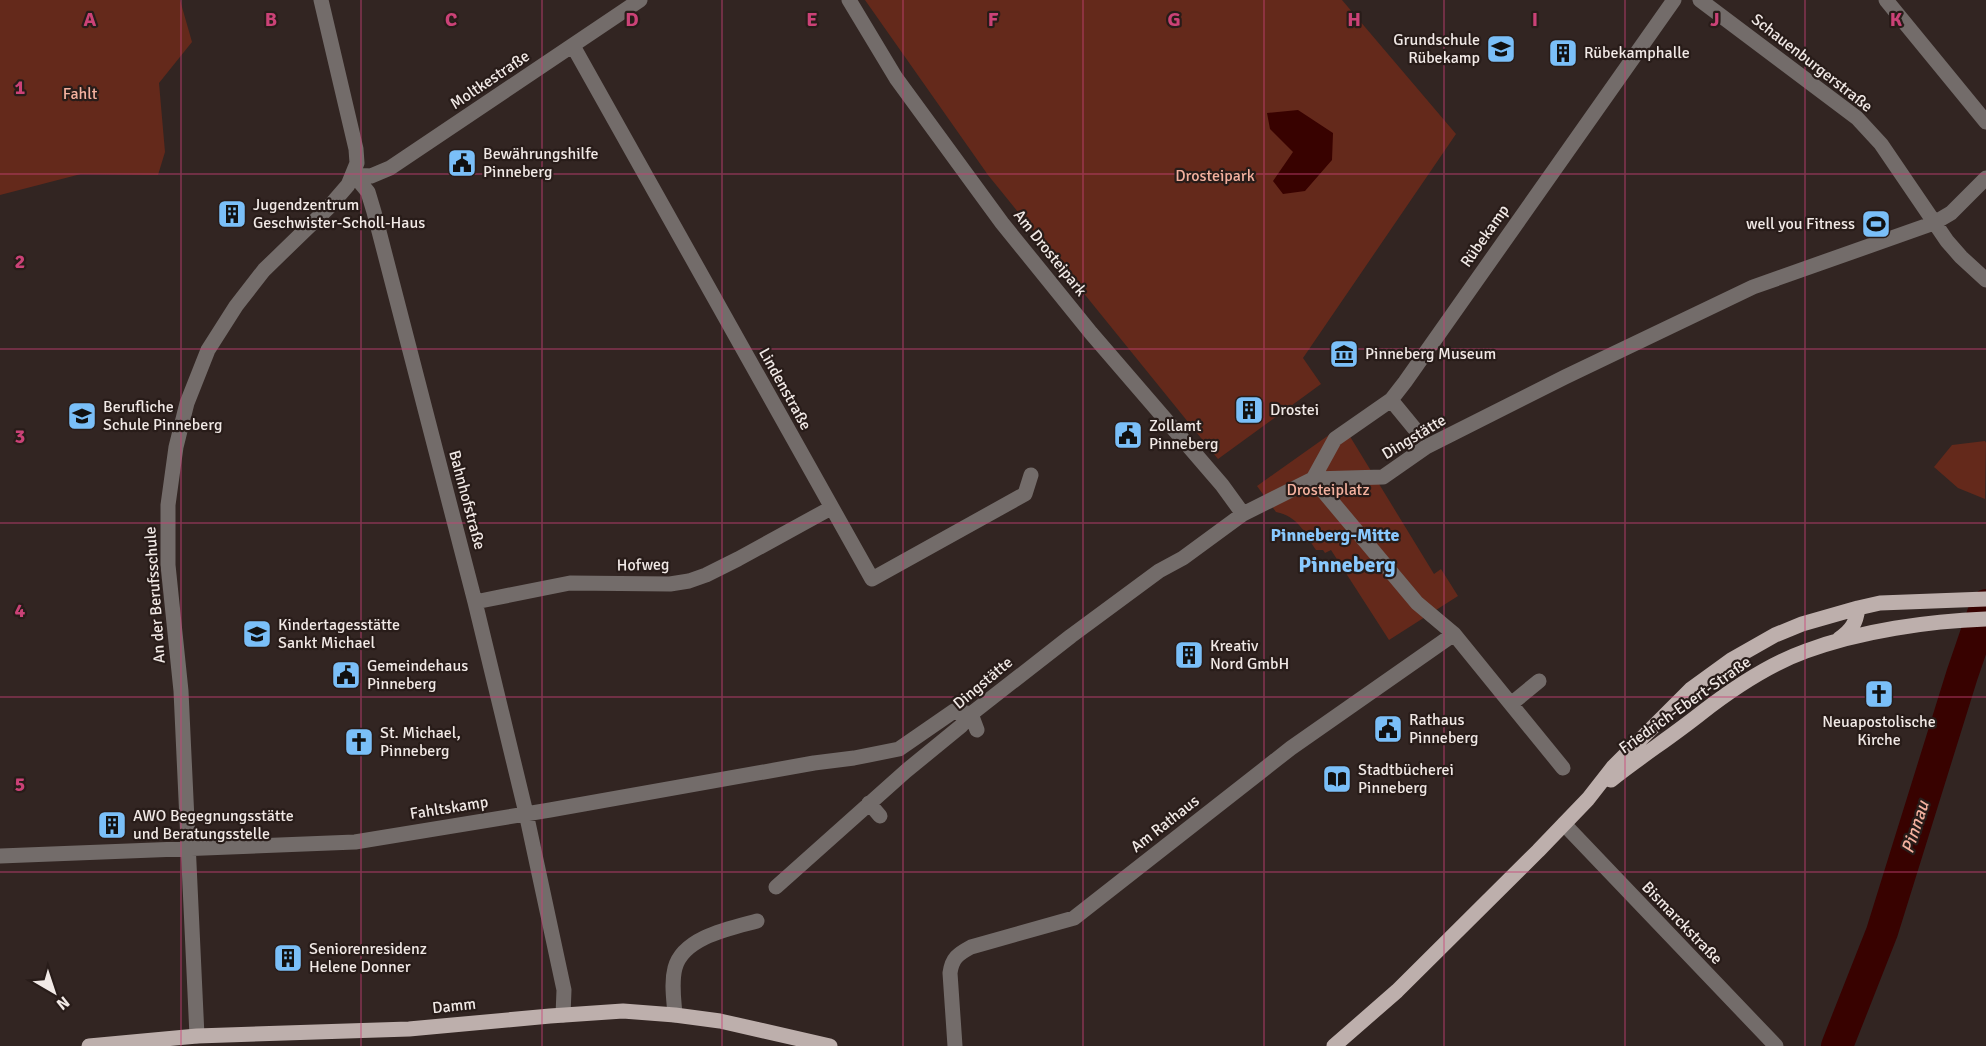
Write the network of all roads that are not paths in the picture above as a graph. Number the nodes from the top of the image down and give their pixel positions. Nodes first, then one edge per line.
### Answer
1 (321, 0) edge
2 (640, 0) edge
3 (849, 0) edge
4 (1674, 0) edge
5 (1700, 0) edge
6 (1886, 0) edge
7 (573, 46) junction
8 (1986, 122) edge
9 (354, 175) junction
10 (1986, 178) edge
11 (1934, 223) junction
12 (1986, 280) edge
13 (1391, 400) junction
14 (1426, 447) junction
15 (1031, 475) dead end
16 (1313, 479) junction
17 (831, 508) junction
18 (1244, 514) junction
19 (1986, 599) edge
20 (475, 602) junction
21 (1858, 608) junction
22 (1986, 619) edge
23 (1454, 634) junction
24 (1837, 641) junction
25 (1539, 681) dead end
26 (1691, 689) junction
27 (1511, 704) junction
28 (971, 714) junction
29 (1687, 723) junction
30 (977, 730) dead end
31 (899, 749) junction
32 (931, 750) junction
33 (1563, 768) dead end
34 (1588, 799) junction
35 (869, 803) junction
36 (526, 813) junction
37 (880, 816) dead end
38 (1564, 824) junction
39 (188, 848) junction
40 (0, 856) edge
41 (776, 887) dead end
42 (757, 921) dead end
43 (675, 1015) junction
44 (563, 1016) junction
45 (197, 1036) junction
46 (89, 1046) edge
47 (830, 1046) edge
48 (955, 1046) edge
49 (1334, 1046) edge
50 (1776, 1046) edge

1 - 9 street
2 - 7 street, Moltkestraße
3 - 18 street, Am Drosteipark
4 - 13 street, Rübekamp
5 - 11 street, Schauenburgerstraße
6 - 8 street
7 - 9 street, Moltkestraße
7 - 17 street, Lindenstraße
9 - 20 street, Bahnhofstraße
9 - 39 street, An der Berufsschule
10 - 11 street, Dingstätte
11 - 12 street, Schauenburgerstraße
11 - 14 street, Dingstätte
13 - 14 street
13 - 16 street, Rübekamp
14 - 16 street, Dingstätte
15 - 17 street, Lindenstraße
16 - 18 street, Dingstätte
16 - 23 street
17 - 20 street, Hofweg
18 - 28 street, Dingstätte
19 - 21 main road, Friedrich-Ebert-Straße
20 - 36 street, Bahnhofstraße
21 - 24 main road
21 - 26 main road, Friedrich-Ebert-Straße
22 - 24 main road, Friedrich-Ebert-Straße
23 - 27 street
23 - 48 street, Am Rathaus
24 - 29 main road, Friedrich-Ebert-Straße
25 - 27 street
26 - 29 main road
26 - 34 main road, Friedrich-Ebert-Straße
27 - 33 street
28 - 30 street
28 - 31 street, Fahltskamp
28 - 32 street, Dingstätte
29 - 34 main road, Friedrich-Ebert-Straße
31 - 32 street, Fahltskamp
31 - 36 street, Fahltskamp
32 - 35 street, Dingstätte
34 - 38 main road, Friedrich-Ebert-Straße
35 - 37 street
35 - 41 street
36 - 39 street, Fahltskamp
36 - 44 street, Bahnhofstraße
38 - 49 main road, Friedrich-Ebert-Straße
38 - 50 street, Bismarckstraße
39 - 40 street, Fahltskamp
39 - 45 street, An der Berufsschule
42 - 43 street
43 - 44 main road, Damm
43 - 47 main road
44 - 45 main road, Damm
45 - 46 main road, Damm

